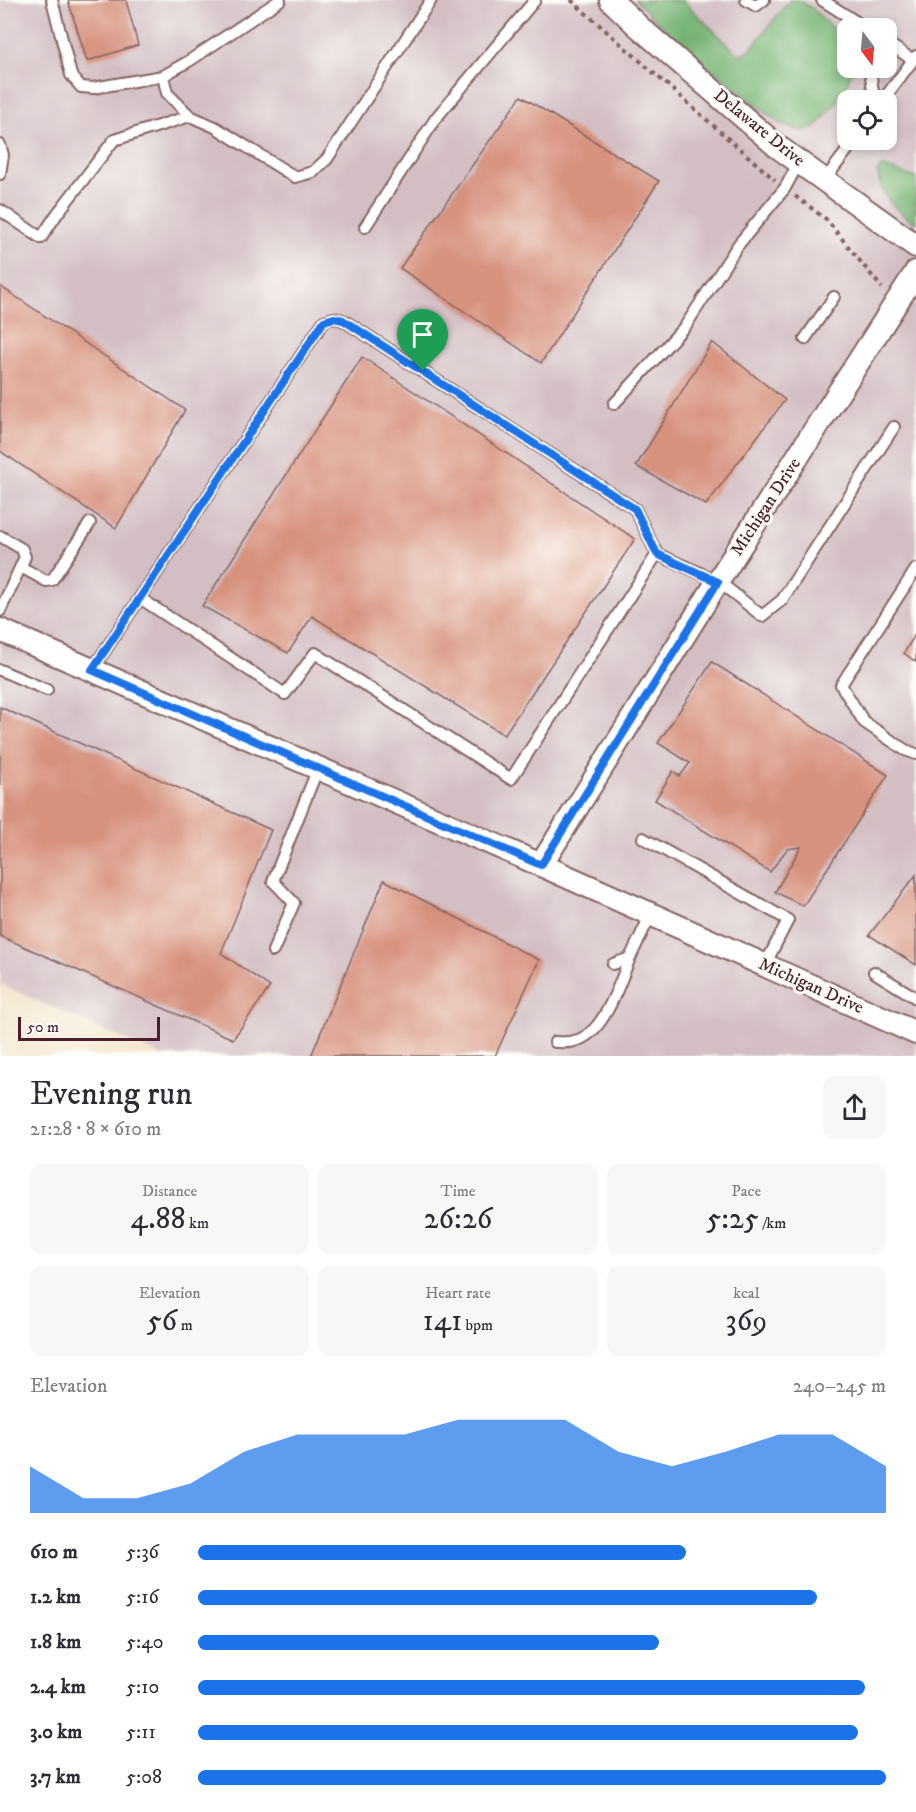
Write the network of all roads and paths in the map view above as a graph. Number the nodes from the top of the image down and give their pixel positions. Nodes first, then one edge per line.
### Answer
1 (51, 0) edge
2 (280, 0) edge
3 (431, 0) edge
4 (535, 0) edge
5 (571, 0) edge
6 (611, 0) edge
7 (746, 0) edge
8 (764, 0) edge
9 (822, 0) edge
10 (848, 18) edge
11 (916, 47) edge
12 (897, 48) edge
13 (915, 58) edge
14 (163, 76) junction
15 (891, 90) edge
16 (190, 116) junction
17 (0, 145) edge
18 (847, 150) edge
19 (799, 162) junction
20 (0, 174) edge
21 (824, 181) junction
22 (785, 188) junction
23 (0, 210) edge
24 (364, 227) dead end
25 (916, 246) edge
26 (916, 272) edge
27 (834, 297) dead end
28 (896, 304) junction
29 (805, 339) dead end
30 (614, 404) dead end
31 (894, 427) dead end
32 (90, 523) dead end
33 (0, 536) edge
34 (657, 554) junction
35 (21, 567) junction
36 (916, 569) edge
37 (718, 582) junction
38 (140, 598) junction
39 (0, 611) edge
40 (0, 630) edge
41 (0, 670) edge
42 (92, 670) junction
43 (47, 690) dead end
44 (916, 754) edge
45 (318, 768) junction
46 (643, 837) dead end
47 (541, 865) junction
48 (651, 914) junction
49 (273, 951) dead end
50 (630, 958) junction
51 (613, 964) dead end
52 (765, 965) junction
53 (874, 972) dead end
54 (916, 998) edge
55 (916, 1033) edge
56 (555, 1042) dead end

1 - 14 lane
2 - 14 lane
3 - 16 lane
4 - 24 lane
5 - 22 path
6 - 19 street, Delaware Drive
7 - 8 lane
9 - 10 lane
11 - 13 lane
12 - 13 lane
13 - 15 lane
14 - 16 lane
16 - 23 lane
17 - 20 lane
18 - 21 lane
19 - 21 street, Delaware Drive
19 - 22 lane
21 - 25 street, Delaware Drive
22 - 28 path
22 - 30 lane
26 - 28 street, Michigan Drive
27 - 29 lane
28 - 37 street, Michigan Drive
31 - 37 lane
32 - 35 lane
33 - 35 lane
34 - 37 lane
34 - 38 lane
34 - 38 lane
35 - 39 lane
36 - 44 lane
37 - 47 street, Michigan Drive
38 - 42 lane
40 - 42 street, Michigan Drive
41 - 43 lane
42 - 45 street, Michigan Drive
45 - 47 street, Michigan Drive
45 - 49 lane
46 - 52 lane
47 - 48 street, Michigan Drive
48 - 50 lane
48 - 52 street, Michigan Drive
50 - 51 lane
50 - 56 lane
52 - 55 street, Michigan Drive
53 - 54 lane

